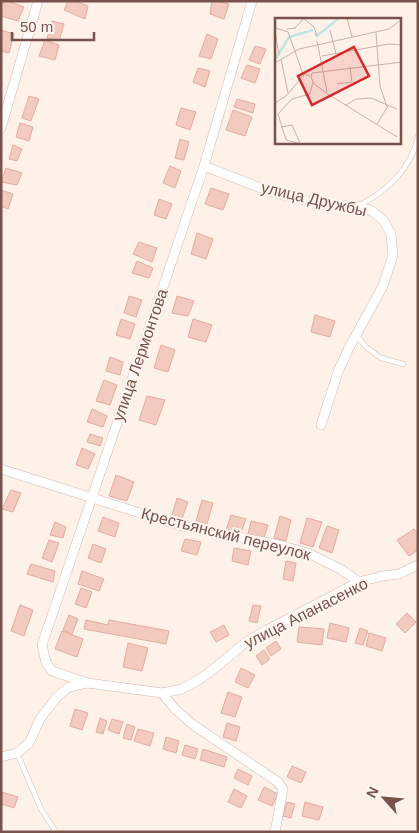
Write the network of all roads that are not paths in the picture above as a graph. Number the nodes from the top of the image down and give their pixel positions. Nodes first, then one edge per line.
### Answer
1 (38, 1) edge
2 (252, 1) edge
3 (1, 128) edge
4 (418, 136) edge
5 (204, 166) junction
6 (358, 206) junction
7 (356, 335) junction
8 (403, 364) dead end
9 (321, 425) dead end
10 (1, 469) edge
11 (93, 498) junction
12 (418, 564) edge
13 (360, 582) junction
14 (88, 683) junction
15 (162, 693) junction
16 (17, 753) junction
17 (1, 757) edge
18 (56, 832) edge
19 (275, 832) edge

1 - 3 street
2 - 5 street, улица Лермонтова
4 - 6 lane
5 - 6 street, улица Дружбы
5 - 11 street, улица Лермонтова
6 - 7 street, улица Дружбы
7 - 8 lane
7 - 9 street, улица Дружбы
10 - 11 street, Крестьянский переулок
11 - 13 street, Крестьянский переулок
11 - 14 street, улица Лермонтова
12 - 13 street, улица Апанасенко
13 - 15 street, улица Апанасенко
14 - 15 street, улица Апанасенко
14 - 16 street
15 - 19 street
16 - 17 street
16 - 18 lane

